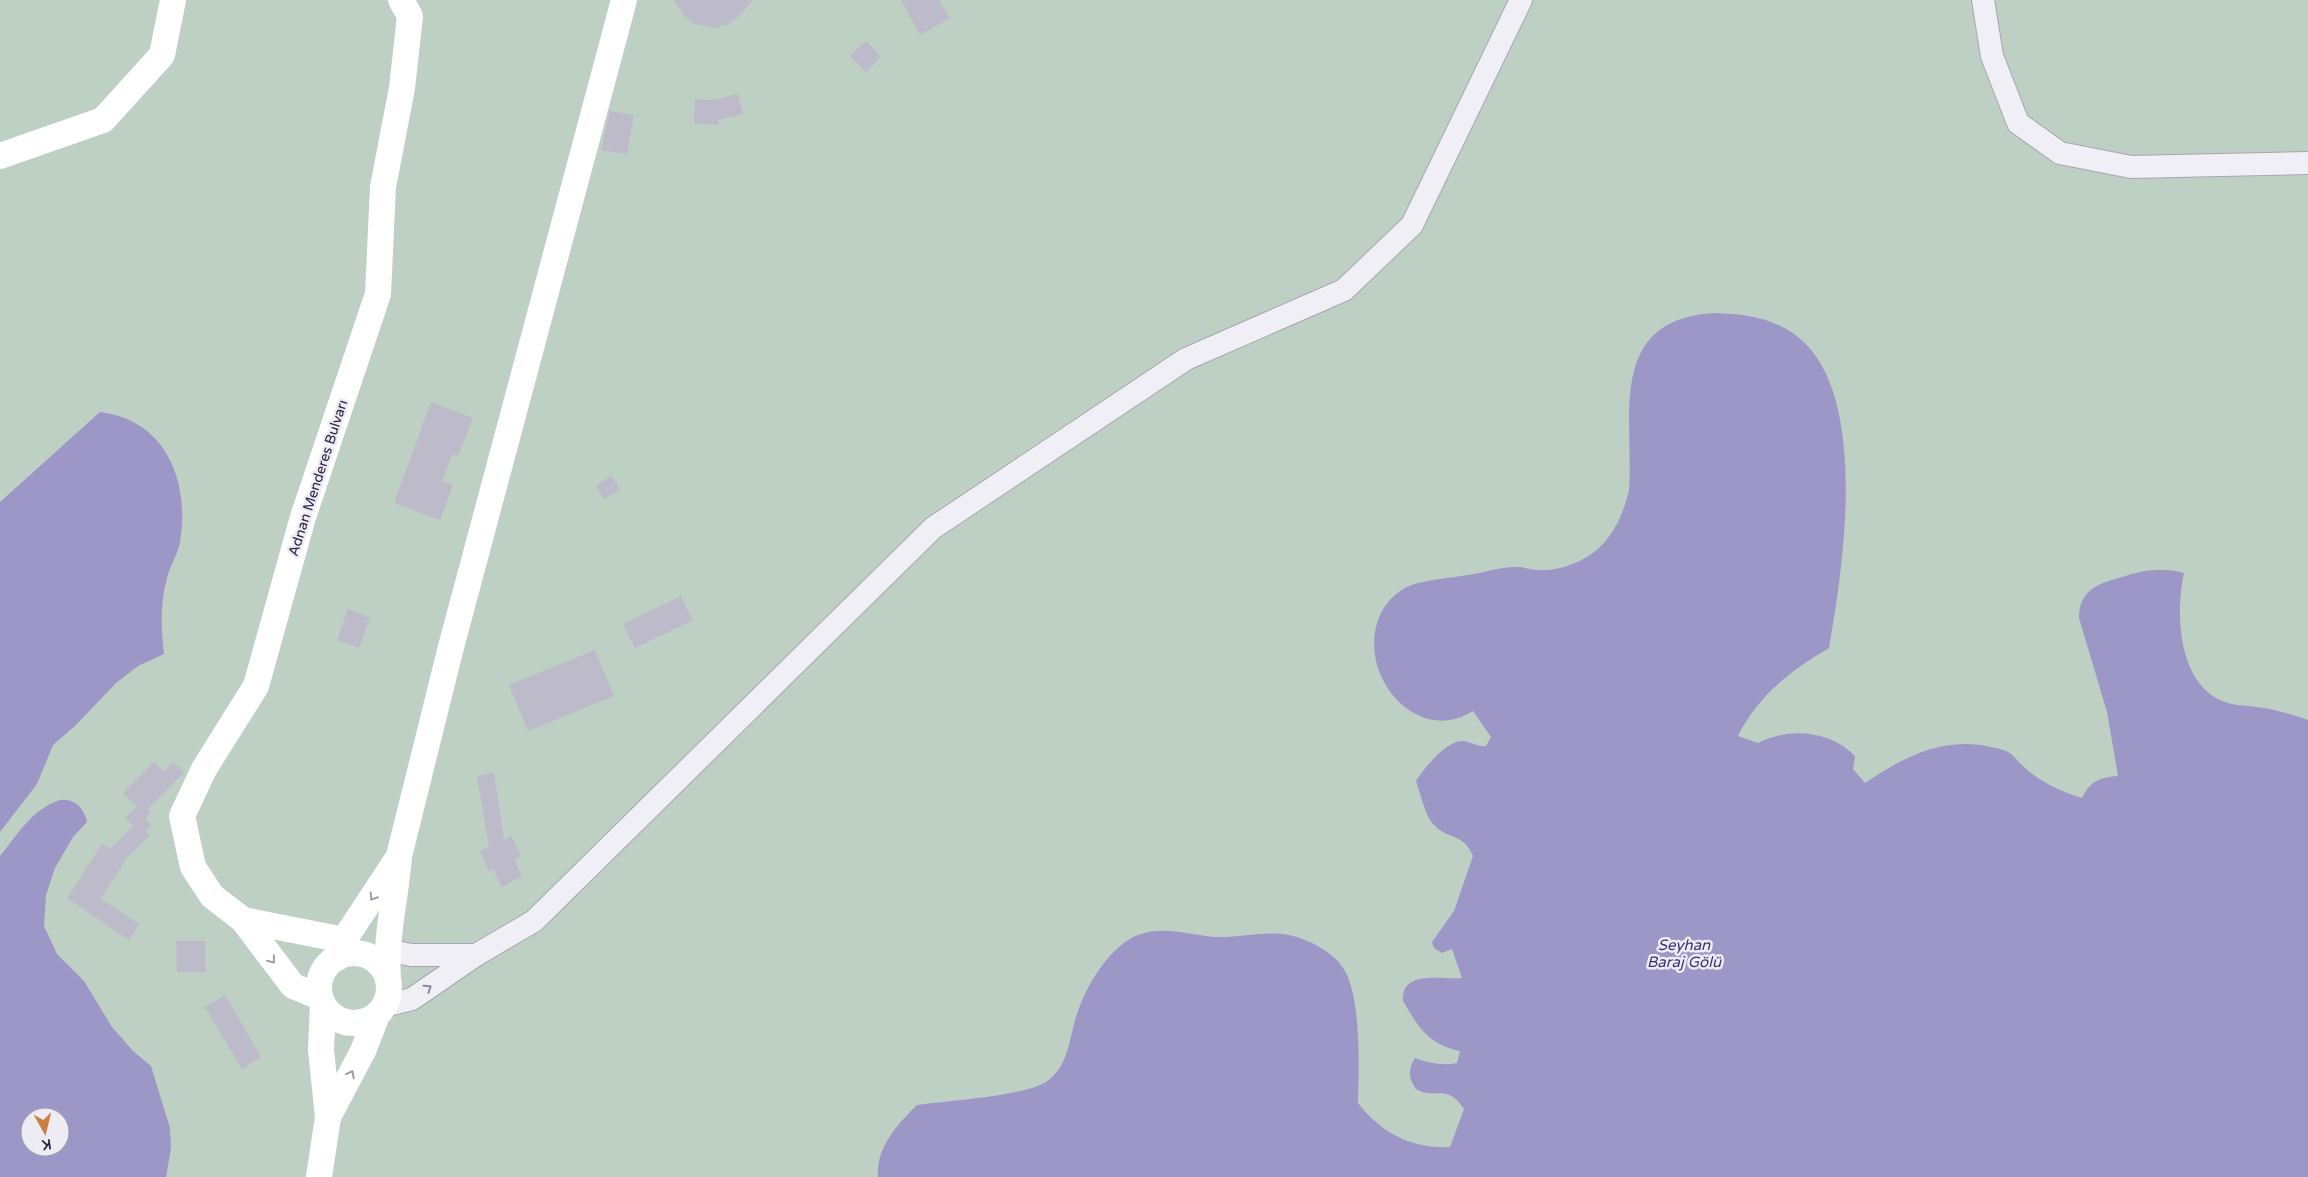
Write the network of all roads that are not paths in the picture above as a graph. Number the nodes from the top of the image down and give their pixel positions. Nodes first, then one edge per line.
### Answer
1 (173, 0) edge
2 (401, 0) edge
3 (624, 0) edge
4 (1521, 0) edge
5 (1983, 0) edge
6 (0, 156) edge
7 (2308, 163) edge
8 (399, 856) junction
9 (243, 920) junction
10 (341, 949) junction
11 (386, 950) junction
12 (476, 955) junction
13 (388, 979) junction
14 (321, 1001) junction
15 (380, 1011) junction
16 (328, 1117) junction
17 (319, 1177) edge

1 - 6 main road
2 - 9 main road, Adnan Menderes Bulvarı
3 - 8 main road
4 - 12 street
5 - 7 street
8 -> 10 main road
8 - 11 main road
9 - 10 main road
9 -> 14 main road
10 - 13 main road
10 - 14 main road
11 - 12 street
11 - 13 main road
15 -> 12 street
13 - 15 main road
14 - 15 main road
14 - 16 main road
16 -> 15 main road
16 - 17 main road

